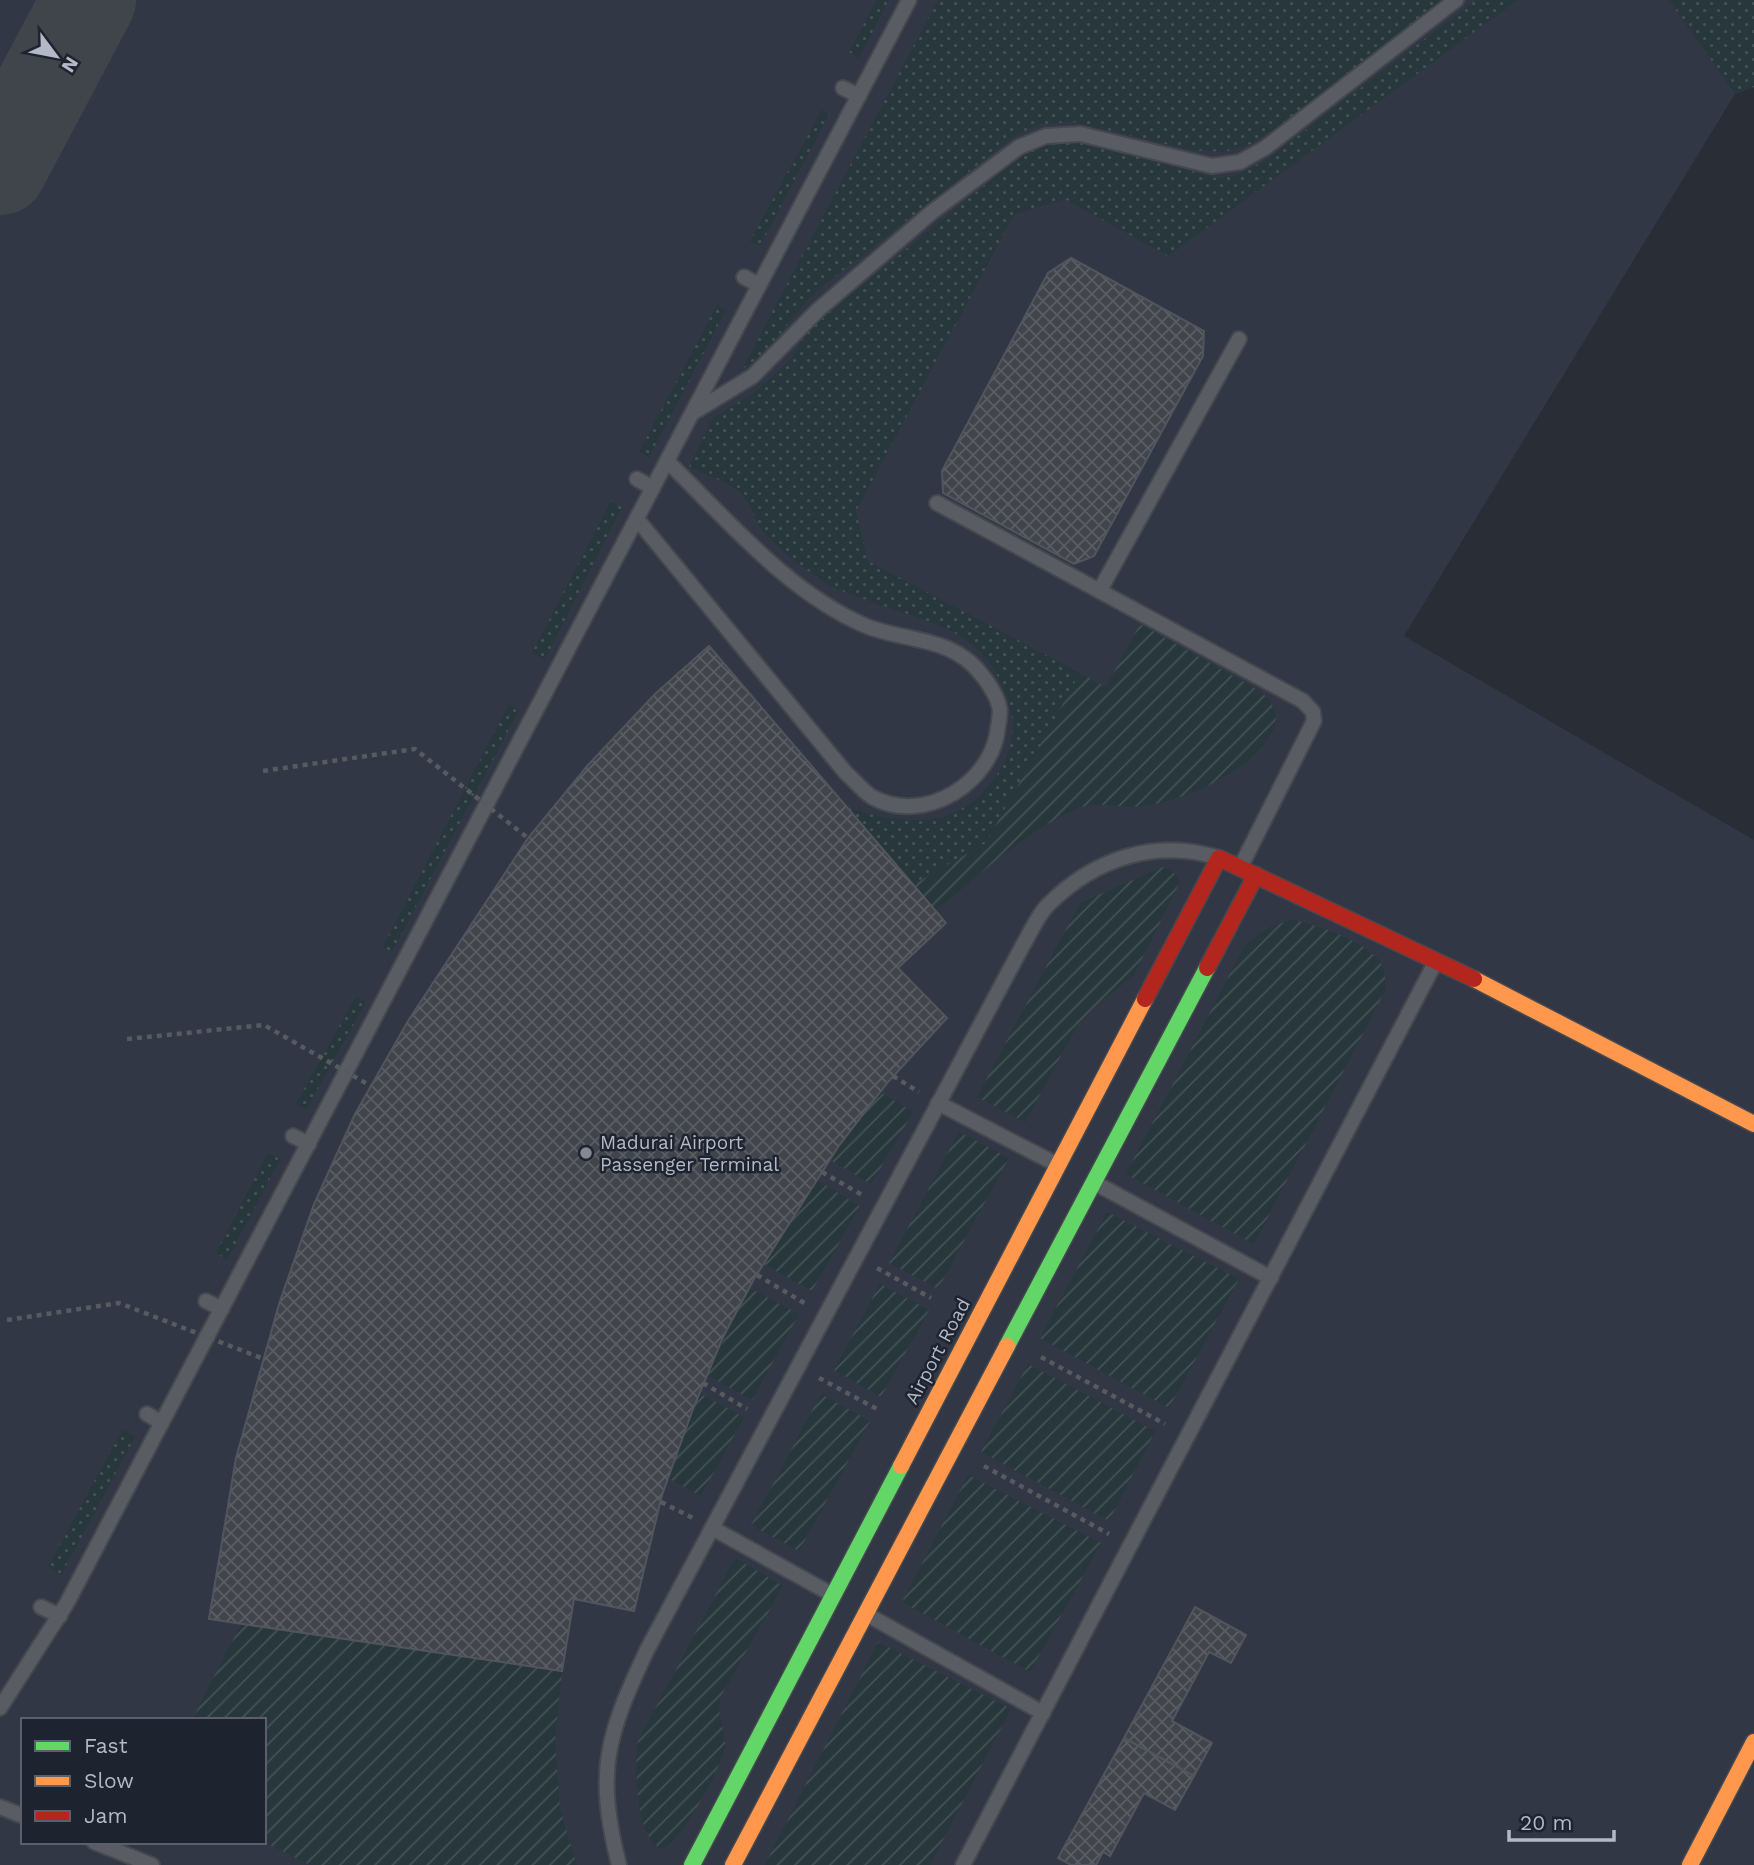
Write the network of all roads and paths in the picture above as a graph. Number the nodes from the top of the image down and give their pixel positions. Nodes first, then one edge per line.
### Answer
1 (909, 0) edge
2 (1456, 0) edge
3 (843, 88) dead end
4 (859, 96) junction
5 (744, 276) dead end
6 (760, 285) junction
7 (1239, 339) dead end
8 (693, 412) junction
9 (667, 461) junction
10 (637, 479) dead end
11 (653, 488) junction
12 (937, 503) dead end
13 (637, 519) junction
14 (1100, 590) junction
15 (530, 687) dead end
16 (545, 694) junction
17 (263, 771) dead end
18 (528, 838) dead end
19 (1219, 858) junction
20 (1240, 868) junction
21 (1256, 875) junction
22 (1436, 961) junction
23 (127, 1039) dead end
24 (371, 1086) dead end
25 (938, 1103) junction
26 (1754, 1124) edge
27 (293, 1136) dead end
28 (309, 1144) junction
29 (822, 1172) dead end
30 (1076, 1174) junction
31 (883, 1207) junction
32 (856, 1257) junction
33 (757, 1275) dead end
34 (1271, 1278) junction
35 (931, 1298) dead end
36 (206, 1301) dead end
37 (222, 1309) junction
38 (825, 1315) junction
39 (7, 1320) dead end
40 (1034, 1354) dead end
41 (264, 1359) dead end
42 (798, 1366) junction
43 (704, 1383) dead end
44 (877, 1409) dead end
45 (147, 1414) dead end
46 (769, 1421) junction
47 (162, 1423) junction
48 (1188, 1437) junction
49 (976, 1462) dead end
50 (661, 1502) dead end
51 (712, 1528) junction
52 (1131, 1546) junction
53 (850, 1604) junction
54 (41, 1607) dead end
55 (60, 1616) junction
56 (0, 1708) edge
57 (1043, 1713) junction
58 (1754, 1742) edge
59 (0, 1807) edge
60 (21, 1815) edge
61 (99, 1844) edge
62 (152, 1865) edge
63 (619, 1865) edge
64 (692, 1865) edge
65 (733, 1865) edge
66 (963, 1865) edge
67 (1690, 1865) edge

1 - 4 lane
2 - 8 lane
3 - 4 lane
4 - 6 lane
5 - 6 lane
6 - 8 lane
7 - 14 lane
8 - 9 lane
9 - 11 lane
9 - 13 lane
10 - 11 lane
11 - 13 lane
12 - 14 lane
13 - 16 lane
14 - 20 lane
15 - 16 lane
16 - 28 lane
17 - 18 path, bridge
19 - 20 main road
19 - 25 lane
19 - 30 main road, Airport Road
20 - 21 main road
21 - 22 main road
21 - 30 main road, Airport Road
22 - 26 main road
22 - 34 lane
23 - 24 path, bridge
25 - 30 lane
25 - 31 lane
27 - 28 lane
28 - 37 lane
29 - 31 path
30 - 34 lane
30 - 53 main road, Airport Road
30 - 53 main road, Airport Road
31 - 32 lane
32 - 35 path
32 - 38 lane
33 - 38 path
34 - 48 lane
36 - 37 lane
37 - 47 lane
38 - 42 lane
39 - 41 path, bridge
40 - 48 path
42 - 44 path
42 - 46 lane
43 - 46 path
45 - 47 lane
46 - 51 lane
47 - 55 lane
48 - 52 lane
49 - 52 path
50 - 51 path
51 - 53 lane
51 - 63 lane
52 - 57 lane
53 - 57 lane
53 - 64 main road, Airport Road
53 - 65 main road, Airport Road
54 - 55 lane
55 - 56 lane
57 - 66 lane
58 - 67 main road
59 - 60 lane
61 - 62 lane

